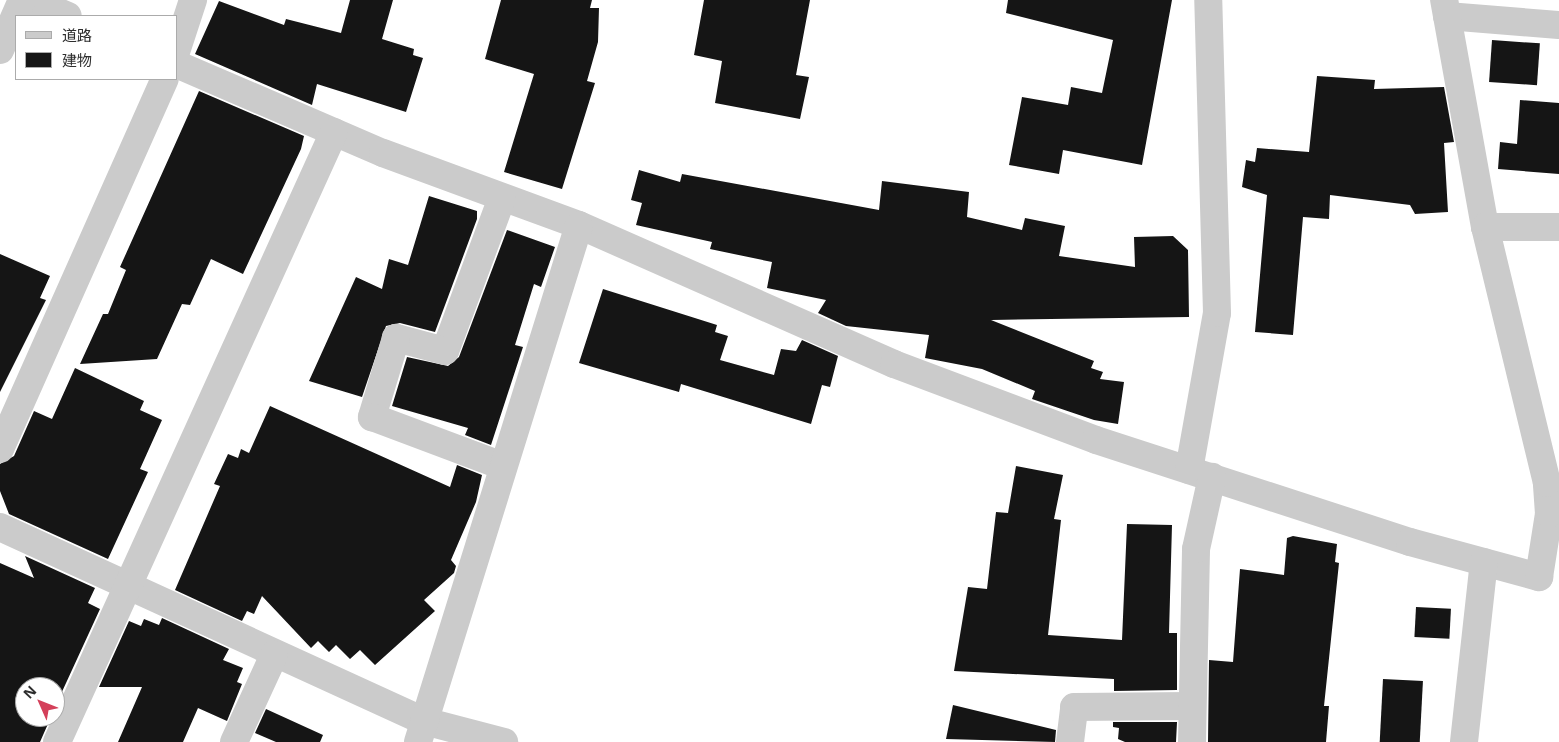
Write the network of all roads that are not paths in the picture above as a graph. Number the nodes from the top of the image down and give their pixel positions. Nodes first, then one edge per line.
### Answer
1 (22, 0) edge
2 (32, 0) edge
3 (193, 0) edge
4 (1208, 0) edge
5 (1446, 8) edge
6 (15, 15) edge
7 (66, 15) edge
8 (15, 16) edge
9 (1559, 25) edge
10 (178, 46) edge
11 (0, 50) edge
12 (178, 65) edge
13 (165, 80) edge
14 (334, 132) junction
15 (502, 198) junction
16 (579, 225) junction
17 (1485, 227) junction
18 (1559, 227) edge
19 (0, 449) edge
20 (503, 466) junction
21 (1200, 474) junction
22 (0, 527) edge
23 (1484, 562) junction
24 (1549, 580) edge
25 (128, 584) junction
26 (274, 655) junction
27 (1191, 706) junction
28 (421, 732) edge
29 (57, 742) edge
30 (234, 742) edge
31 (504, 742) edge
32 (1070, 742) edge
33 (1192, 742) edge
34 (1464, 742) edge

1 - 6 street
2 - 7 street
3 - 10 street
4 - 21 street
5 - 9 street
5 - 17 street
8 - 11 street
12 - 14 street
13 - 19 street
14 - 15 street
14 - 25 street
15 - 16 street
15 - 20 street
16 - 20 street
16 - 21 street
17 - 18 street
17 - 24 street
20 - 28 street
21 - 23 street
21 - 27 street
22 - 25 street
23 - 24 street
23 - 34 street
25 - 26 street
25 - 29 street
26 - 28 street
26 - 30 street
27 - 32 street
27 - 33 street
28 - 31 street

